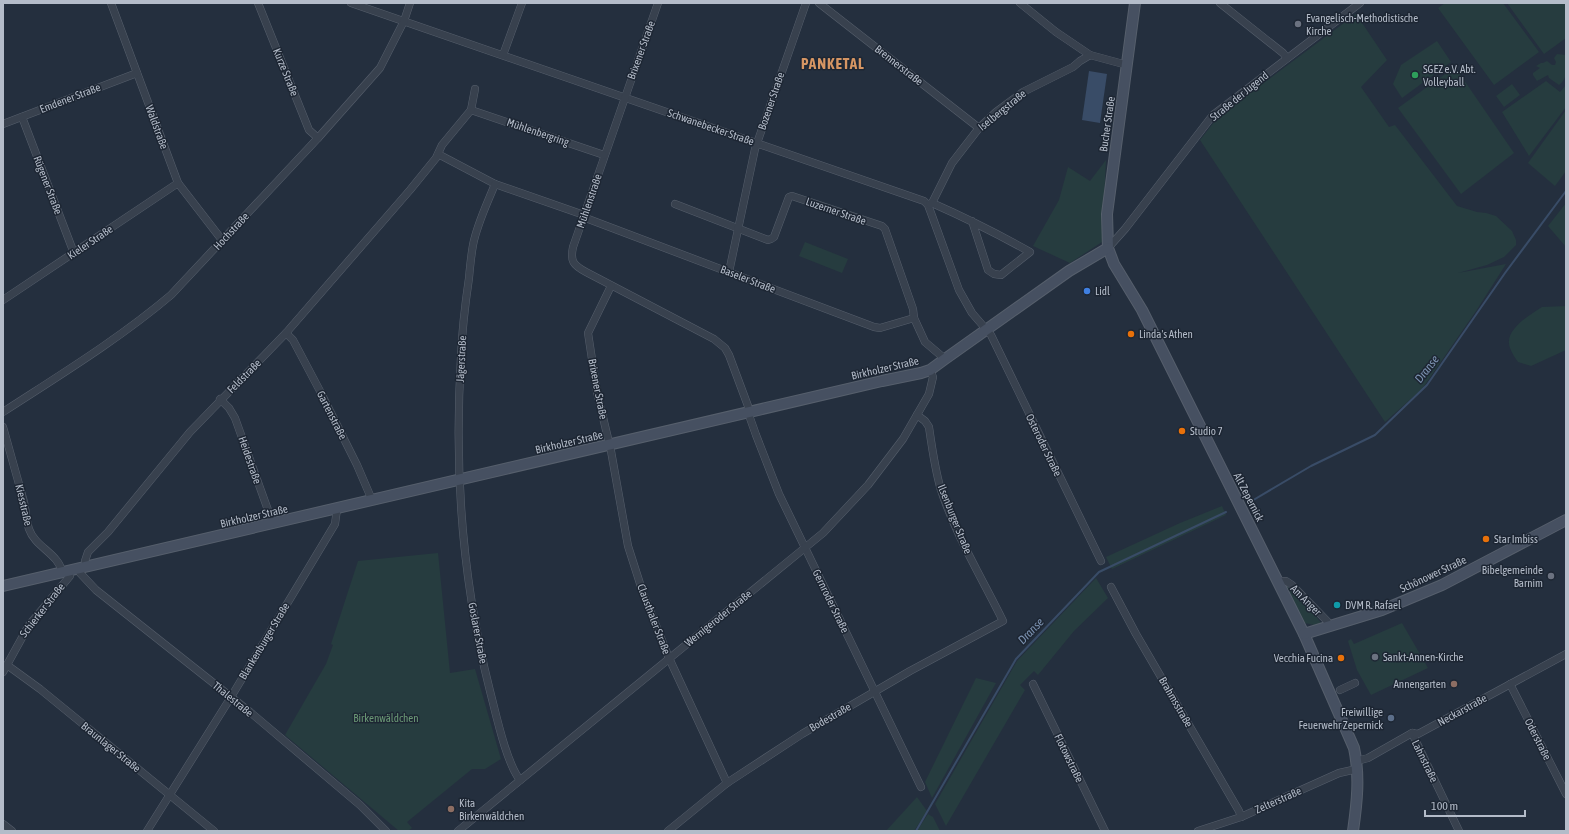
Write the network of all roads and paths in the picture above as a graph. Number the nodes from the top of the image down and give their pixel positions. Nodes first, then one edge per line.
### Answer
1 (111, 3) edge
2 (258, 3) edge
3 (351, 3) edge
4 (410, 3) edge
5 (522, 3) edge
6 (658, 3) edge
7 (806, 3) edge
8 (819, 3) edge
9 (1020, 3) edge
10 (1135, 3) edge
11 (1220, 3) edge
12 (1360, 3) edge
13 (404, 21) junction
14 (503, 55) junction
15 (1090, 55) junction
16 (1287, 58) junction
17 (1127, 65) junction
18 (138, 73) junction
19 (476, 89) dead end
20 (624, 97) junction
21 (471, 110) junction
22 (22, 117) junction
23 (3, 124) edge
24 (978, 128) junction
25 (318, 138) junction
26 (757, 143) junction
27 (438, 154) junction
28 (604, 155) junction
29 (178, 183) junction
30 (495, 184) junction
31 (675, 204) dead end
32 (930, 204) junction
33 (584, 216) junction
34 (972, 221) junction
35 (738, 230) junction
36 (222, 240) junction
37 (1108, 248) junction
38 (75, 253) junction
39 (729, 272) junction
40 (611, 286) junction
41 (3, 300) edge
42 (914, 318) junction
43 (987, 329) junction
44 (286, 333) junction
45 (945, 359) junction
46 (930, 370) junction
47 (220, 400) junction
48 (3, 412) edge
49 (749, 412) junction
50 (917, 416) junction
51 (3, 427) edge
52 (610, 445) junction
53 (459, 480) junction
54 (372, 500) junction
55 (337, 509) junction
56 (1566, 520) edge
57 (273, 524) junction
58 (805, 548) junction
59 (1100, 561) dead end
60 (74, 570) junction
61 (1277, 580) junction
62 (3, 586) edge
63 (1110, 587) dead end
64 (1003, 621) joint
65 (1329, 626) junction
66 (1304, 634) junction
67 (1566, 654) edge
68 (669, 658) junction
69 (7, 665) junction
70 (3, 672) edge
71 (1355, 683) dead end
72 (1033, 684) dead end
73 (1510, 684) junction
74 (1340, 690) dead end
75 (875, 691) junction
76 (231, 697) junction
77 (1412, 733) junction
78 (1357, 765) junction
79 (520, 780) junction
80 (727, 783) junction
81 (920, 787) dead end
82 (169, 794) junction
83 (1566, 794) edge
84 (1241, 817) junction
85 (3, 824) edge
86 (12, 831) edge
87 (147, 831) edge
88 (214, 831) edge
89 (386, 831) edge
90 (458, 831) edge
91 (668, 831) edge
92 (1105, 831) edge
93 (1198, 831) edge
94 (1353, 831) edge
95 (1459, 831) edge

1 - 18 street, Waldstraße
2 - 25 street, Kurze Straße
3 - 13 street, Schwanebecker Straße
4 - 13 street, Hochstraße
5 - 14 street
6 - 20 street, Brixener Straße
7 - 26 street, Bozener Straße
8 - 24 street, Brennerstraße
9 - 15 street
10 - 17 street, Bucher Straße
11 - 16 street
12 - 16 street, Straße der Jugend
13 - 14 street, Schwanebecker Straße
13 - 25 street, Hochstraße
14 - 20 street, Schwanebecker Straße
15 - 17 street
15 - 24 street, Iselbergstraße
16 - 37 street, Straße der Jugend
17 - 37 street, Bucher Straße
18 - 22 street, Emdener Straße
18 - 29 street, Waldstraße
19 - 21 street
20 - 26 street, Schwanebecker Straße
20 - 28 street, Mühlenstraße
21 - 27 street
21 - 28 street, Mühlenbergring
22 - 23 street, Emdener Straße
22 - 38 street, Rügener Straße
24 - 32 street, Iselbergstraße
25 - 36 street, Hochstraße
26 - 32 street, Schwanebecker Straße
26 - 35 street, Bozener Straße
27 - 30 street
27 - 44 street, Feldstraße
28 - 33 street, Mühlenstraße
29 - 36 street, Waldstraße
29 - 38 street, Kieler Straße
30 - 33 street
30 - 53 street, Jägerstraße
31 - 35 street, Luzerner Straße
32 - 34 street, Schwanebecker Straße
32 - 43 street, Osteroder Straße
33 - 39 street, Baseler Straße
33 - 40 street, Mühlenstraße
34 - 34 street, Schwanebecker Straße
35 - 39 street, Bozener Straße
35 - 42 street, Luzerner Straße
36 - 48 street, Hochstraße
37 - 43 street, Birkholzer Straße
37 - 61 street, Alt Zepernick
38 - 41 street, Kieler Straße
39 - 42 street, Baseler Straße
40 - 49 street, Mühlenstraße
40 - 52 street, Brixener Straße
42 - 45 street, Luzerner Straße
43 - 45 street, Birkholzer Straße
43 - 59 street, Osteroder Straße
44 - 47 street, Feldstraße
44 - 54 street, Gartenstraße
45 - 46 street, Birkholzer Straße
46 - 49 street, Birkholzer Straße
46 - 50 street, Wernigeroder Straße
47 - 57 street, Heidestraße
47 - 60 street, Feldstraße
49 - 52 street, Birkholzer Straße
49 - 58 street, Gernroder Straße
50 - 58 street, Wernigeroder Straße
50 - 64 street, Ilsenburger Straße
51 - 60 street, Kiesstraße
52 - 53 street, Birkholzer Straße
52 - 68 street, Clausthaler Straße
53 - 54 street, Birkholzer Straße
53 - 79 street, Goslarer Straße
54 - 55 street, Birkholzer Straße
55 - 57 street, Birkholzer Straße
55 - 76 street, Blankenburger Straße
56 - 65 street, Schönower Straße
57 - 60 street, Birkholzer Straße
58 - 68 street, Wernigeroder Straße
58 - 75 street, Gernroder Straße
60 - 62 street, Birkholzer Straße
60 - 69 street, Schierker Straße
60 - 76 street, Thalestraße
61 - 65 street, Am Anger
61 - 66 street, Alt Zepernick
63 - 84 street, Brahmsstraße
64 - 75 street, Bodestraße
65 - 66 street, Schönower Straße
66 - 78 street, Alt Zepernick
67 - 73 street, Neckarstraße
68 - 79 street, Wernigeroder Straße
68 - 80 street, Clausthaler Straße
69 - 70 street, Schierker Straße
69 - 82 street, Braunlager Straße
71 - 74 street
72 - 92 street, Flotowstraße
73 - 77 street, Neckarstraße
73 - 83 street, Oderstraße
75 - 80 street, Bodestraße
75 - 81 street, Gernroder Straße
76 - 82 street, Blankenburger Straße
76 - 89 street, Thalestraße
77 - 78 street, Neckarstraße
77 - 95 street, Lahnstraße
78 - 84 street, Zelterstraße
78 - 94 street, Alt Zepernick
79 - 90 street, Wernigeroder Straße
80 - 91 street, Bodestraße
82 - 87 street, Blankenburger Straße
82 - 88 street, Braunlager Straße
84 - 93 street, Zelterstraße
85 - 86 street

